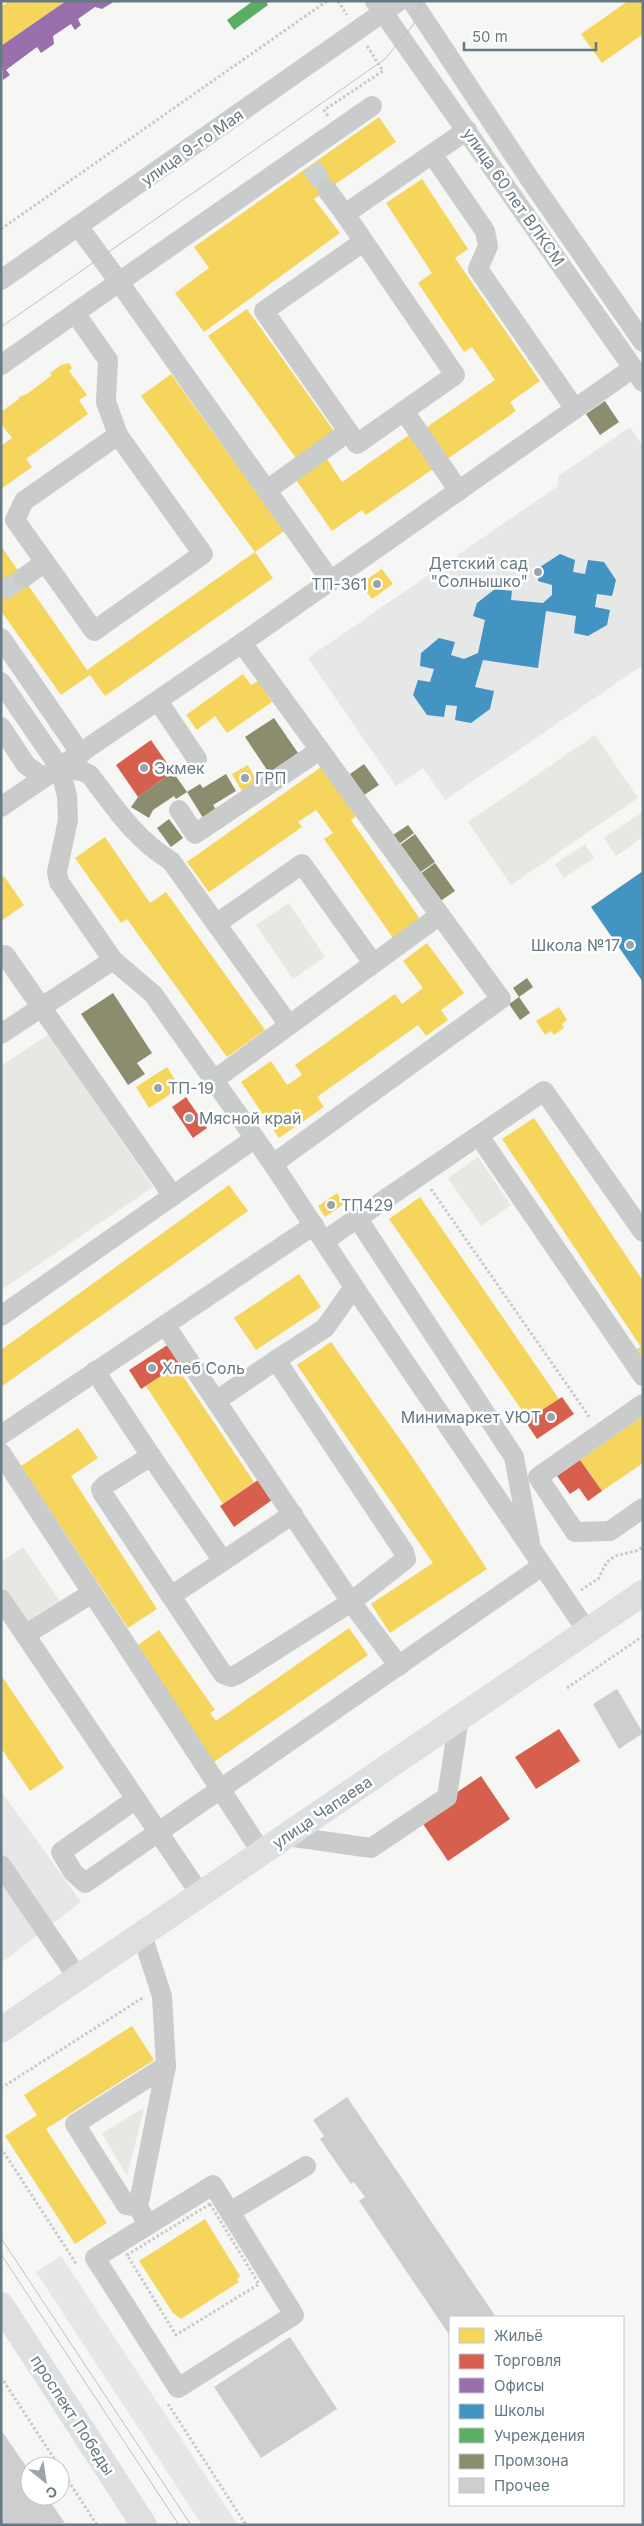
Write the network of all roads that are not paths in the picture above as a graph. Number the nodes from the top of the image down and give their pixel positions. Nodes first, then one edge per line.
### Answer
1 (412, 1) edge
2 (386, 5) edge
3 (372, 106) dead end
4 (467, 130) junction
5 (432, 154) junction
6 (327, 190) tunnel mouth
7 (345, 214) junction
8 (78, 226) junction
9 (363, 242) junction
10 (1, 280) edge
11 (119, 282) junction
12 (75, 313) junction
13 (643, 342) edge
14 (1, 365) edge
15 (638, 375) edge
16 (575, 409) junction
17 (404, 411) junction
18 (348, 432) junction
19 (118, 434) junction
20 (267, 490) junction
21 (459, 491) junction
22 (45, 562) junction
23 (23, 578) tunnel mouth
24 (331, 581) junction
25 (1, 638) edge
26 (242, 644) junction
27 (1, 682) edge
28 (158, 701) junction
29 (1, 728) edge
30 (320, 750) junction
31 (81, 754) junction
32 (197, 759) dead end
33 (52, 773) junction
34 (1, 807) edge
35 (178, 810) dead end
36 (440, 915) junction
37 (216, 924) junction
38 (5, 955) dead end
39 (113, 960) junction
40 (374, 963) junction
41 (42, 1007) junction
42 (289, 1025) junction
43 (1, 1034) edge
44 (214, 1080) junction
45 (479, 1136) junction
46 (254, 1139) junction
47 (273, 1164) junction
48 (174, 1196) junction
49 (358, 1219) junction
50 (643, 1232) edge
51 (319, 1233) junction
52 (354, 1287) junction
53 (1, 1316) edge
54 (165, 1325) junction
55 (276, 1360) junction
56 (94, 1371) junction
57 (643, 1376) edge
58 (216, 1401) junction
59 (643, 1404) edge
60 (1, 1435) edge
61 (1, 1453) edge
62 (151, 1456) junction
63 (643, 1508) edge
64 (293, 1514) junction
65 (537, 1559) junction
66 (223, 1561) junction
67 (643, 1593) edge
68 (92, 1594) junction
69 (171, 1596) junction
70 (1, 1599) edge
71 (351, 1602) junction
72 (587, 1631) junction
73 (25, 1635) junction
74 (399, 1666) junction
75 (459, 1718) junction
76 (220, 1789) junction
77 (136, 1799) junction
78 (156, 1832) junction
79 (286, 1836) junction
80 (262, 1853) junction
81 (1, 1865) edge
82 (200, 1894) junction
83 (142, 1935) junction
84 (78, 1978) junction
85 (1, 2030) edge
86 (166, 2066) junction
87 (306, 2166) dead end
88 (138, 2207) junction
89 (230, 2212) junction
90 (148, 2225) junction
91 (1, 2305) edge
92 (144, 2525) edge

1 - 13 street, улица 60 лет ВЛКСМ
2 - 4 street, улица 60 лет ВЛКСМ
2 - 8 street, улица 9-го Мая
3 - 11 street
4 - 5 street
4 - 15 street, улица 60 лет ВЛКСМ
5 - 7 street
5 - 16 street
6 - 7 street
7 - 9 street
8 - 10 street, улица 9-го Мая
8 - 11 street
9 - 17 street
9 - 18 street
11 - 12 street
11 - 20 street
12 - 14 street
12 - 19 street
15 - 16 street
16 - 21 street
17 - 18 street
17 - 21 street
18 - 20 street
19 - 22 street
19 - 22 street
20 - 24 street
21 - 24 street
22 - 23 street
24 - 26 street
25 - 31 street
26 - 28 street
26 - 30 street
27 - 33 street
28 - 31 street
28 - 32 street
29 - 33 street
30 - 35 street
30 - 36 street
31 - 33 street
33 - 34 street
33 - 37 street
33 - 39 street
36 - 40 street
36 - 47 street
37 - 40 street
37 - 42 street
38 - 41 street
39 - 41 street
39 - 44 street
40 - 42 street
41 - 43 street
41 - 48 street
42 - 44 street
44 - 46 street
45 - 49 street
45 - 50 street
45 - 57 street
46 - 47 street
46 - 48 street
47 - 51 street
48 - 53 street
49 - 51 street
49 - 65 street
51 - 52 street
51 - 54 street
52 - 55 street
52 - 65 street
54 - 56 street
54 - 58 street
55 - 58 street
55 - 71 street
56 - 60 street
56 - 62 street
58 - 64 street
59 - 63 street
61 - 68 street
62 - 66 street
62 - 69 street
64 - 66 street
64 - 71 street
65 - 72 street
65 - 74 street
66 - 69 street
67 - 72 main road, улица Чапаева
68 - 73 street
68 - 76 street
69 - 71 street
70 - 73 street
71 - 74 street
72 - 75 main road, улица Чапаева
73 - 77 street
74 - 76 street
75 - 79 main road, улица Чапаева
75 - 79 street
76 - 78 street
76 - 80 street
77 - 78 street
77 - 78 street
78 - 82 street
79 - 80 main road, улица Чапаева
80 - 82 main road, улица Чапаева
81 - 84 street
82 - 83 main road, улица Чапаева
83 - 84 main road, улица Чапаева
83 - 86 street
84 - 85 main road, улица Чапаева
86 - 88 street
86 - 88 street
87 - 89 street
88 - 90 street
89 - 90 street
89 - 90 street
91 - 92 main road, проспект Победы

